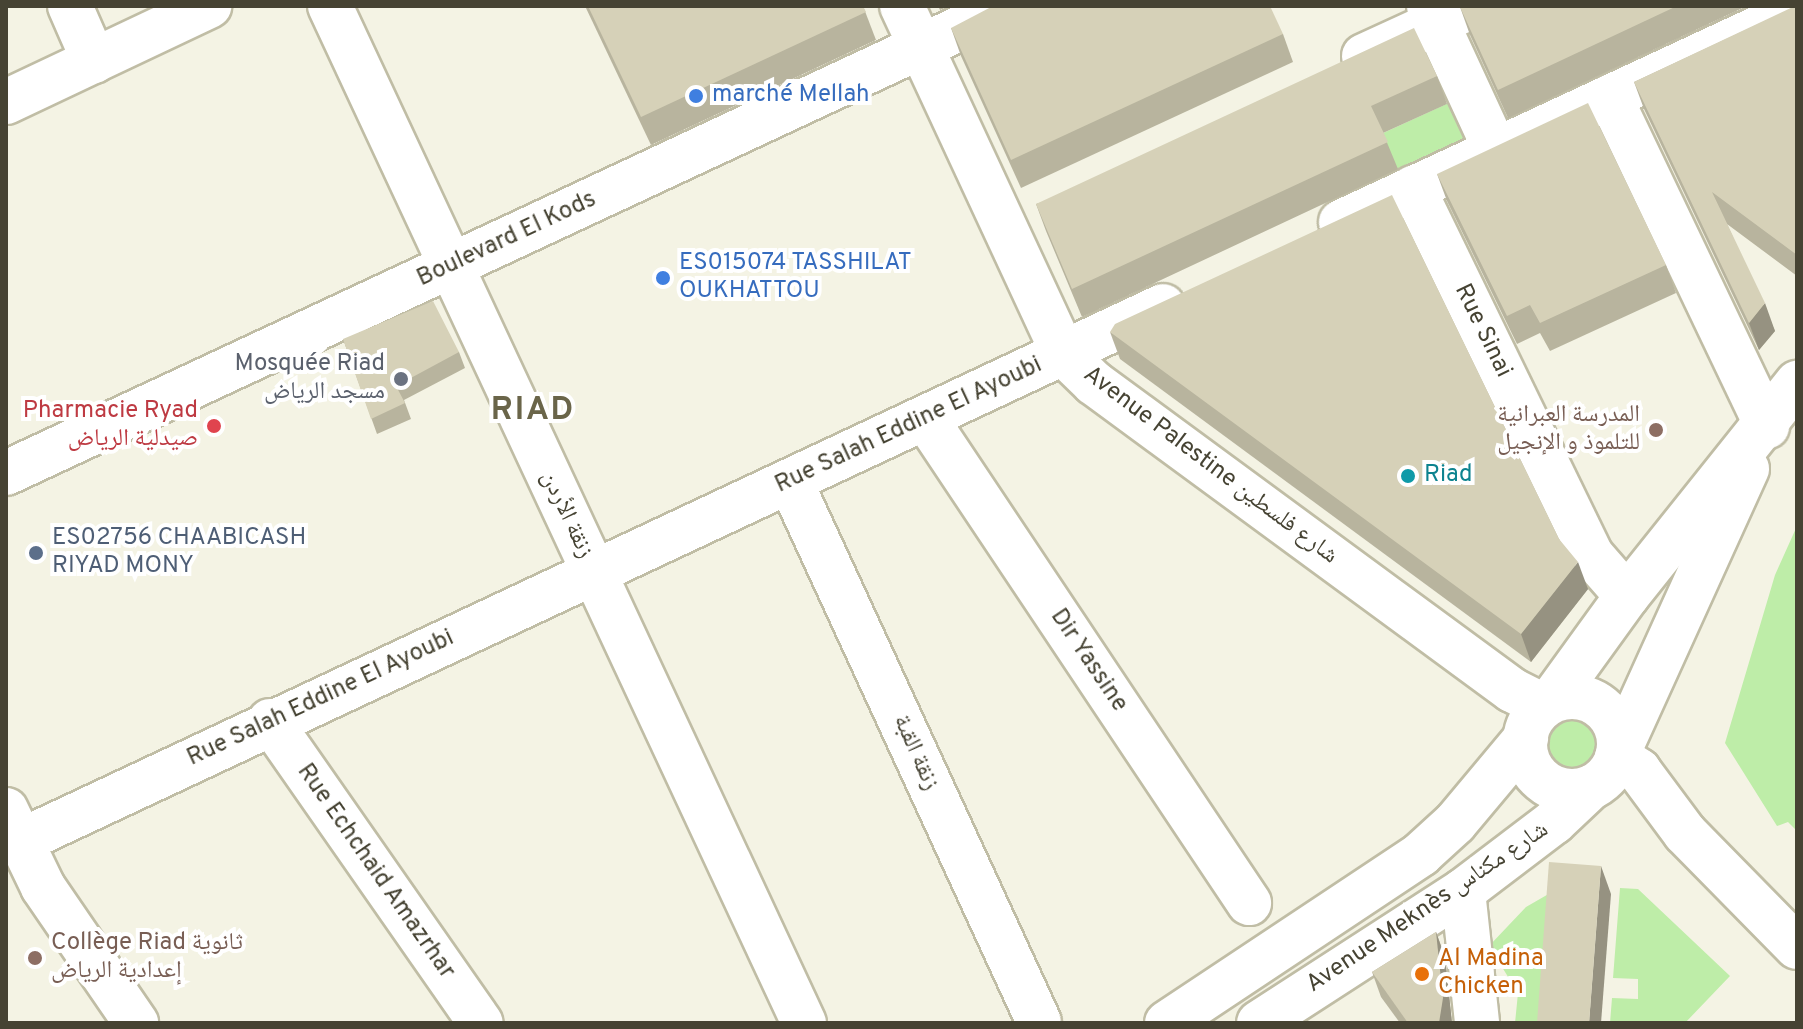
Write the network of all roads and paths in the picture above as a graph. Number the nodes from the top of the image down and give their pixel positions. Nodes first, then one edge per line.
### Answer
1 (70, 6) edge
2 (209, 6) edge
3 (330, 6) edge
4 (902, 6) edge
5 (1008, 6) edge
6 (1797, 10) edge
7 (1446, 11) edge
8 (920, 46) junction
9 (94, 61) junction
10 (1321, 76) edge
11 (1610, 97) junction
12 (6, 102) edge
13 (1495, 149) junction
14 (1413, 188) junction
15 (1046, 204) edge
16 (1003, 224) junction
17 (1301, 241) edge
18 (453, 266) junction
19 (1203, 287) edge
20 (1063, 353) junction
21 (1797, 383) edge
22 (926, 419) junction
23 (1767, 426) junction
24 (6, 473) edge
25 (791, 483) junction
26 (593, 574) junction
27 (1627, 596) junction
28 (1532, 713) junction
29 (270, 721) junction
30 (1606, 770) junction
31 (13, 825) edge
32 (1463, 891) junction
33 (1249, 903) dead end
34 (1797, 947) edge
35 (1039, 1022) edge
36 (136, 1023) edge
37 (481, 1023) edge
38 (804, 1023) edge
39 (1167, 1023) edge
40 (1259, 1023) edge
41 (1477, 1023) edge

1 - 9 street
2 - 9 street
3 - 18 street, زنقة الأردن
4 - 8 street, Avenue Palestine شارع فلسطين
5 - 8 street, Boulevard El Kods
6 - 11 street
7 - 10 street
7 - 13 street
8 - 16 street, Avenue Palestine شارع فلسطين
8 - 18 street, Boulevard El Kods
9 - 12 street
11 - 13 street
11 - 23 street
13 - 14 street
14 - 17 street
14 - 27 street, Rue Sinai
15 - 16 street
16 - 20 street, Avenue Palestine شارع فلسطين
18 - 24 street, Boulevard El Kods
18 - 26 street, زنقة الأردن
19 - 20 street, Rue Salah Eddine El Ayoubi
20 - 22 street, Rue Salah Eddine El Ayoubi
20 - 28 street, Avenue Palestine شارع فلسطين
21 - 23 street, Avenue Meknès شارع مكناس
22 - 25 street, Rue Salah Eddine El Ayoubi
22 - 33 street, Dir Yassine
23 - 27 street, Avenue Meknès شارع مكناس
23 - 30 street, Avenue Meknès شارع مكناس
25 - 26 street, Rue Salah Eddine El Ayoubi
25 - 35 street, زنقة القبة
26 - 29 street, Rue Salah Eddine El Ayoubi
26 - 38 street, زنقة الأردن
27 - 28 street, Avenue Meknès شارع مكناس
28 - 30 street
28 - 30 street
28 - 39 street, Avenue Meknès شارع مكناس
29 - 31 street, Rue Salah Eddine El Ayoubi
29 - 37 street, Rue Echchaid Amazrhar
30 - 32 street, Avenue Meknès شارع مكناس
30 - 34 street
31 - 36 street
32 - 40 street, Avenue Meknès شارع مكناس
32 - 41 street

